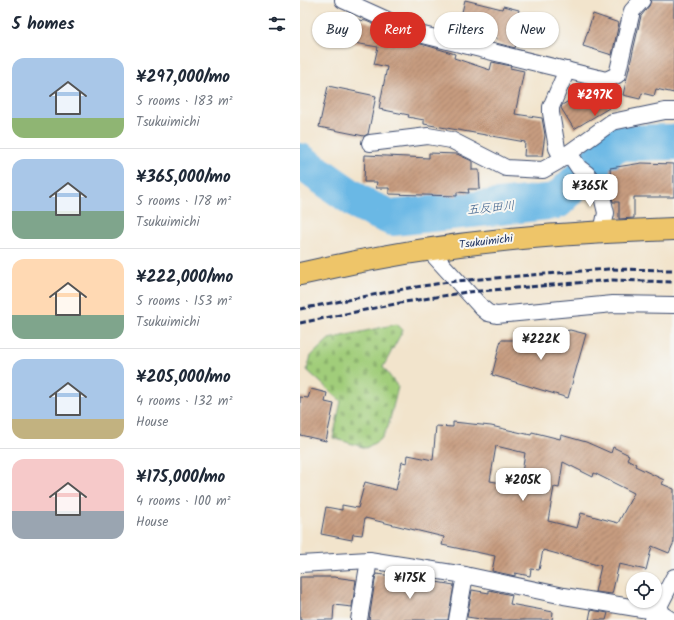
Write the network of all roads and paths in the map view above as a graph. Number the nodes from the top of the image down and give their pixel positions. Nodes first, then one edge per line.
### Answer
1 (343, 0) edge
2 (642, 0) edge
3 (566, 70) junction
4 (674, 110) edge
5 (370, 143) dead end
6 (566, 156) junction
7 (674, 229) edge
8 (604, 232) junction
9 (428, 250) junction
10 (300, 274) edge
11 (674, 305) edge
12 (370, 560) junction
13 (300, 564) edge
14 (464, 575) junction
15 (674, 577) edge
16 (654, 615) edge
17 (359, 620) edge
18 (457, 620) edge
19 (671, 620) edge

1 - 3 street
2 - 3 street
3 - 6 street
4 - 6 street
5 - 6 street
6 - 8 street
7 - 8 main road, Tsukuimichi
8 - 9 main road, Tsukuimichi
9 - 10 main road, Tsukuimichi
9 - 11 street
12 - 13 street
12 - 14 street
12 - 17 street
14 - 16 street
14 - 18 street
15 - 16 street
16 - 19 street

